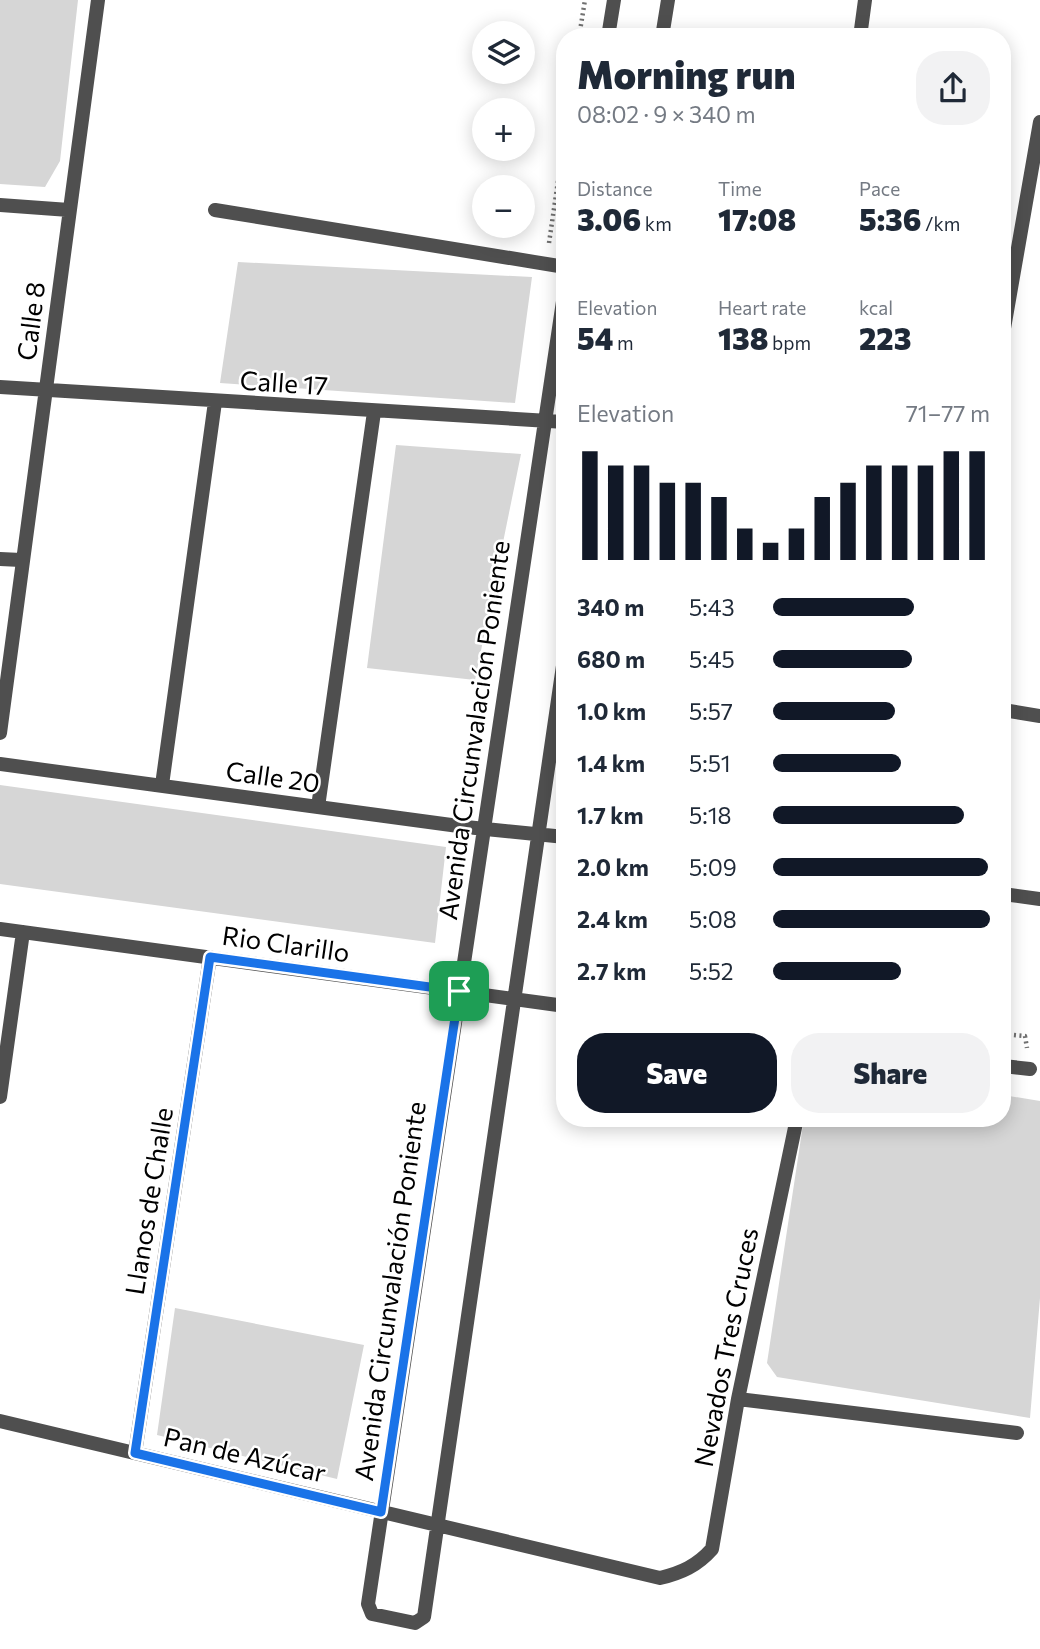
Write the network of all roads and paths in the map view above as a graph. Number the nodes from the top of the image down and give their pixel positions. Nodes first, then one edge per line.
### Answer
1 (98, 0) edge
2 (585, 0) edge
3 (614, 0) edge
4 (668, 0) edge
5 (865, 0) edge
6 (580, 28) edge
7 (609, 28) edge
8 (664, 28) edge
9 (861, 28) edge
10 (1040, 122) edge
11 (0, 205) edge
12 (69, 210) junction
13 (215, 210) dead end
14 (556, 266) edge
15 (1011, 288) edge
16 (556, 345) edge
17 (0, 387) edge
18 (46, 390) junction
19 (215, 402) junction
20 (374, 412) junction
21 (544, 421) junction
22 (556, 422) edge
23 (0, 559) edge
24 (21, 560) junction
25 (1011, 711) edge
26 (1040, 716) edge
27 (556, 717) edge
28 (0, 733) edge
29 (0, 764) edge
30 (162, 785) junction
31 (318, 807) junction
32 (484, 829) junction
33 (540, 833) junction
34 (556, 835) edge
35 (1011, 895) edge
36 (1040, 898) edge
37 (0, 929) edge
38 (23, 932) junction
39 (210, 957) junction
40 (459, 991) junction
41 (514, 999) junction
42 (556, 1005) edge
43 (1011, 1067) edge
44 (1030, 1069) dead end
45 (0, 1097) edge
46 (795, 1127) edge
47 (738, 1399) junction
48 (0, 1421) edge
49 (1017, 1433) dead end
50 (135, 1453) junction
51 (381, 1512) junction
52 (437, 1525) junction
53 (683, 1573) joint

1 - 12 street, Calle 8
2 - 6 path
3 - 7 street
4 - 8 street
5 - 9 street
10 - 15 street
11 - 12 street
12 - 18 street, Calle 8
13 - 14 street
16 - 21 street, Avenida Circunvalación Poniente
17 - 18 street, Calle 17
18 - 19 street, Calle 17
18 - 24 street, Calle 8
19 - 20 street, Calle 17
19 - 30 street
20 - 21 street, Calle 17
20 - 31 street
21 - 22 street, Calle 17
21 - 32 street, Avenida Circunvalación Poniente
23 - 24 street
24 - 28 street, Calle 8
25 - 26 street
27 - 33 street, Avenida Circunvalación Poniente
29 - 30 street, Calle 20
30 - 31 street, Calle 20
31 - 32 street, Calle 20
32 - 33 street, Calle 20
32 - 40 street, Avenida Circunvalación Poniente
33 - 34 street, Calle 20
33 - 41 street, Avenida Circunvalación Poniente
35 - 36 street
37 - 38 street, Rio Clarillo
38 - 39 street, Rio Clarillo
38 - 45 street
39 - 40 street, Rio Clarillo
39 - 50 street, Llanos de Challe
40 - 41 street, Rio Clarillo
40 - 51 street, Avenida Circunvalación Poniente
41 - 42 street, Rio Clarillo
41 - 52 street, Avenida Circunvalación Poniente
43 - 44 street
46 - 47 street, Nevados Tres Cruces
47 - 49 street
47 - 53 street, Nevados Tres Cruces
48 - 50 street, Pan de Azúcar
50 - 51 street, Pan de Azúcar
51 - 52 street, Pan de Azúcar
51 - 52 street, Avenida Circunvalación Poniente
52 - 53 street, Pan de Azúcar

